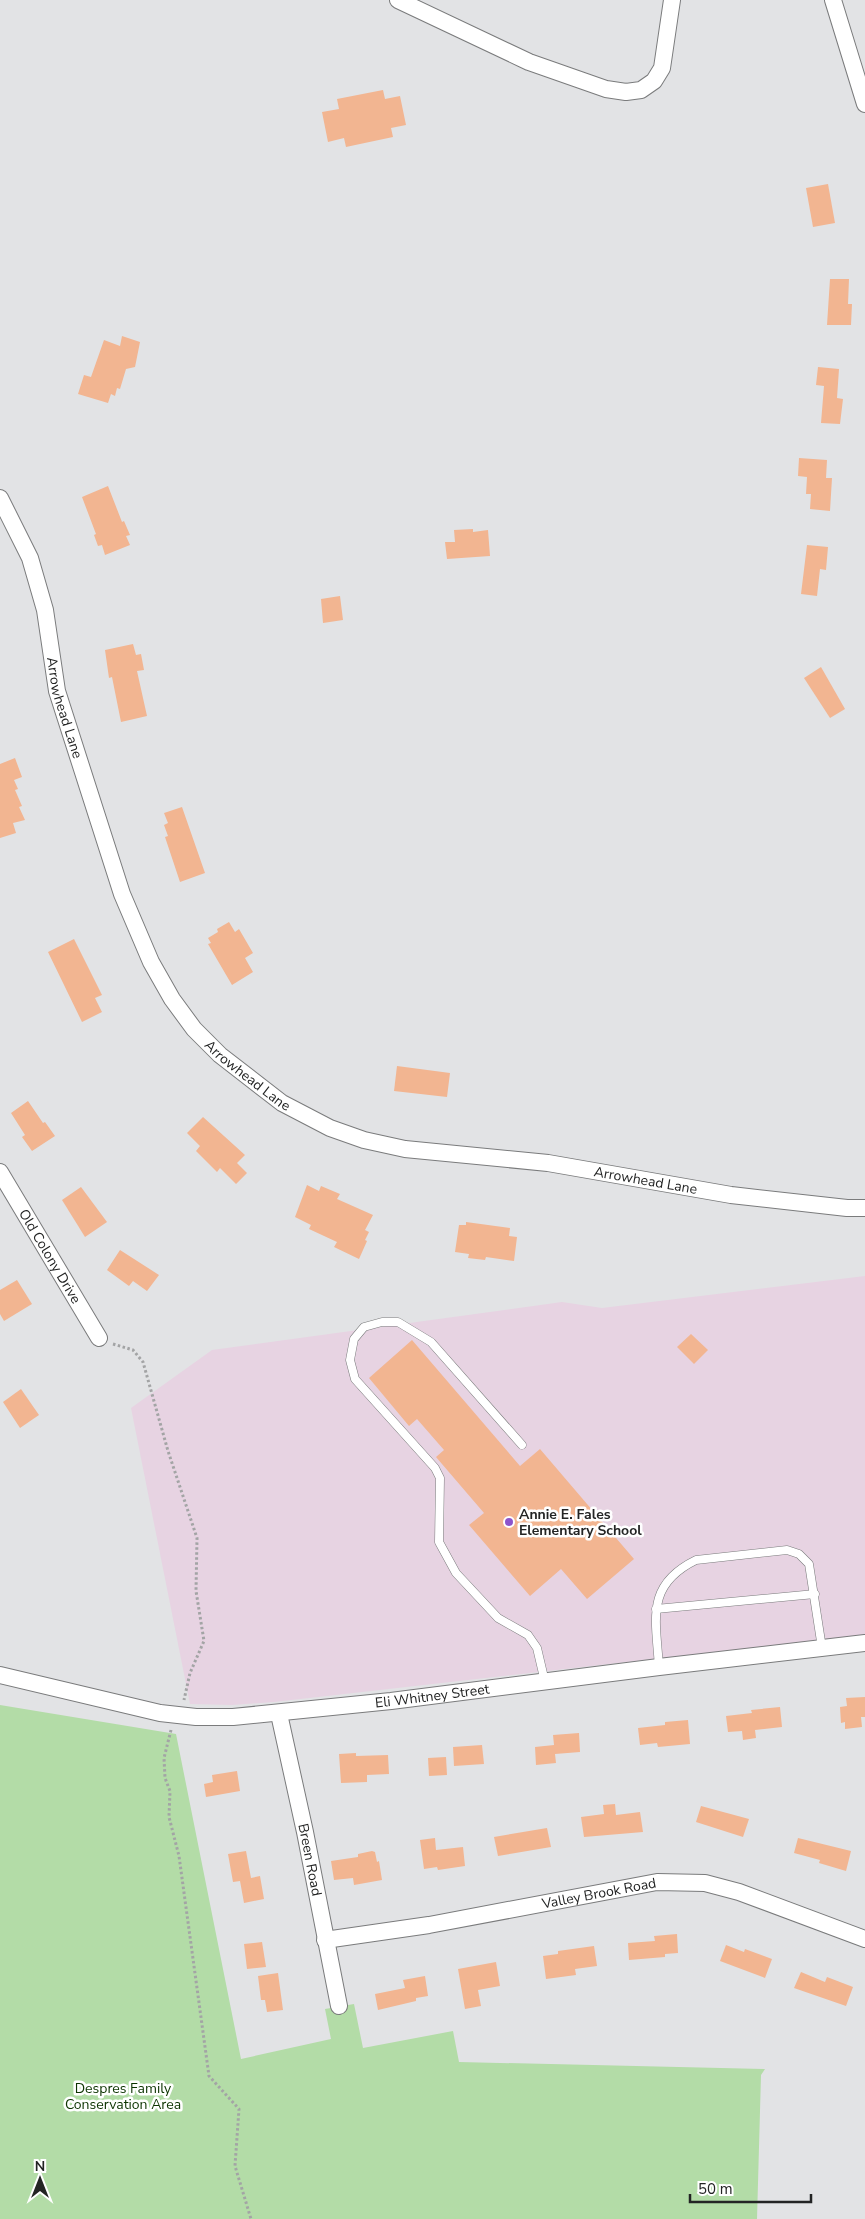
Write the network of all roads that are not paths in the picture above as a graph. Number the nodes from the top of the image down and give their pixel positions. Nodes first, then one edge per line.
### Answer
1 (398, 0) edge
2 (672, 0) edge
3 (833, 0) edge
4 (865, 104) edge
5 (2, 507) edge
6 (0, 1172) edge
7 (865, 1208) edge
8 (99, 1338) road end
9 (522, 1445) dead end
10 (815, 1594) junction
11 (656, 1609) junction
12 (865, 1643) edge
13 (822, 1648) junction
14 (659, 1667) junction
15 (0, 1675) edge
16 (545, 1682) junction
17 (279, 1714) junction
18 (865, 1938) edge
19 (325, 1940) junction
20 (339, 2006) dead end

1 - 2 street
3 - 4 street
5 - 7 street, Arrowhead Lane
6 - 8 street, Old Colony Drive
9 - 16 lane
10 - 11 lane
10 - 11 lane
10 - 13 lane
11 - 14 lane
12 - 13 street, Eli Whitney Street
13 - 14 street, Eli Whitney Street
14 - 16 street, Eli Whitney Street
15 - 17 street, Eli Whitney Street
16 - 17 street, Eli Whitney Street
17 - 19 street, Breen Road
18 - 19 street, Valley Brook Road
19 - 20 street, Breen Road

